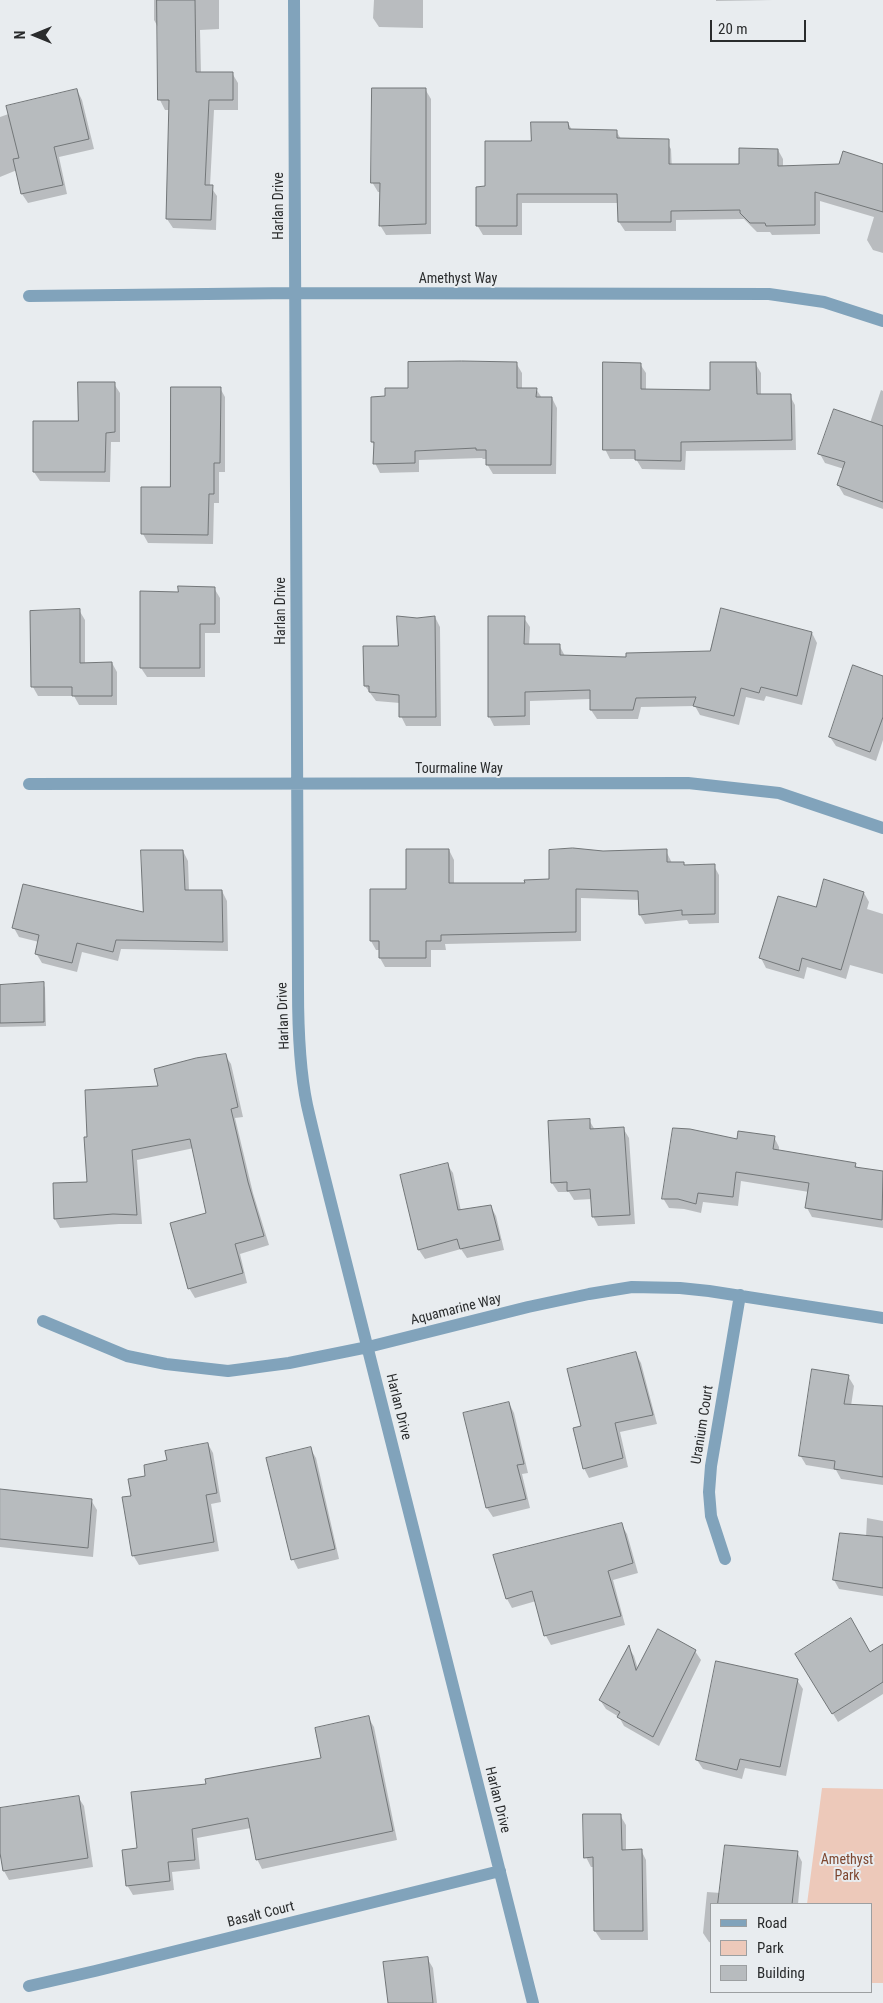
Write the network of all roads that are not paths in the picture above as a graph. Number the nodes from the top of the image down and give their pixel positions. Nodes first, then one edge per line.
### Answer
1 (294, 0) edge
2 (295, 293) junction
3 (29, 296) dead end
4 (883, 321) edge
5 (29, 784) dead end
6 (297, 784) junction
7 (883, 828) edge
8 (740, 1295) junction
9 (883, 1318) edge
10 (43, 1322) dead end
11 (368, 1347) junction
12 (725, 1559) dead end
13 (500, 1871) junction
14 (29, 1986) dead end
15 (533, 2003) edge

1 - 2 street, Harlan Drive
2 - 3 street, Amethyst Way
2 - 4 street, Amethyst Way
2 - 6 street, Harlan Drive
5 - 6 street, Tourmaline Way
6 - 7 street, Tourmaline Way
6 - 11 street, Harlan Drive
8 - 9 street, Aquamarine Way
8 - 11 street, Aquamarine Way
8 - 12 street, Uranium Court
10 - 11 street, Aquamarine Way
11 - 13 street, Harlan Drive
13 - 14 street, Basalt Court
13 - 15 street, Harlan Drive

